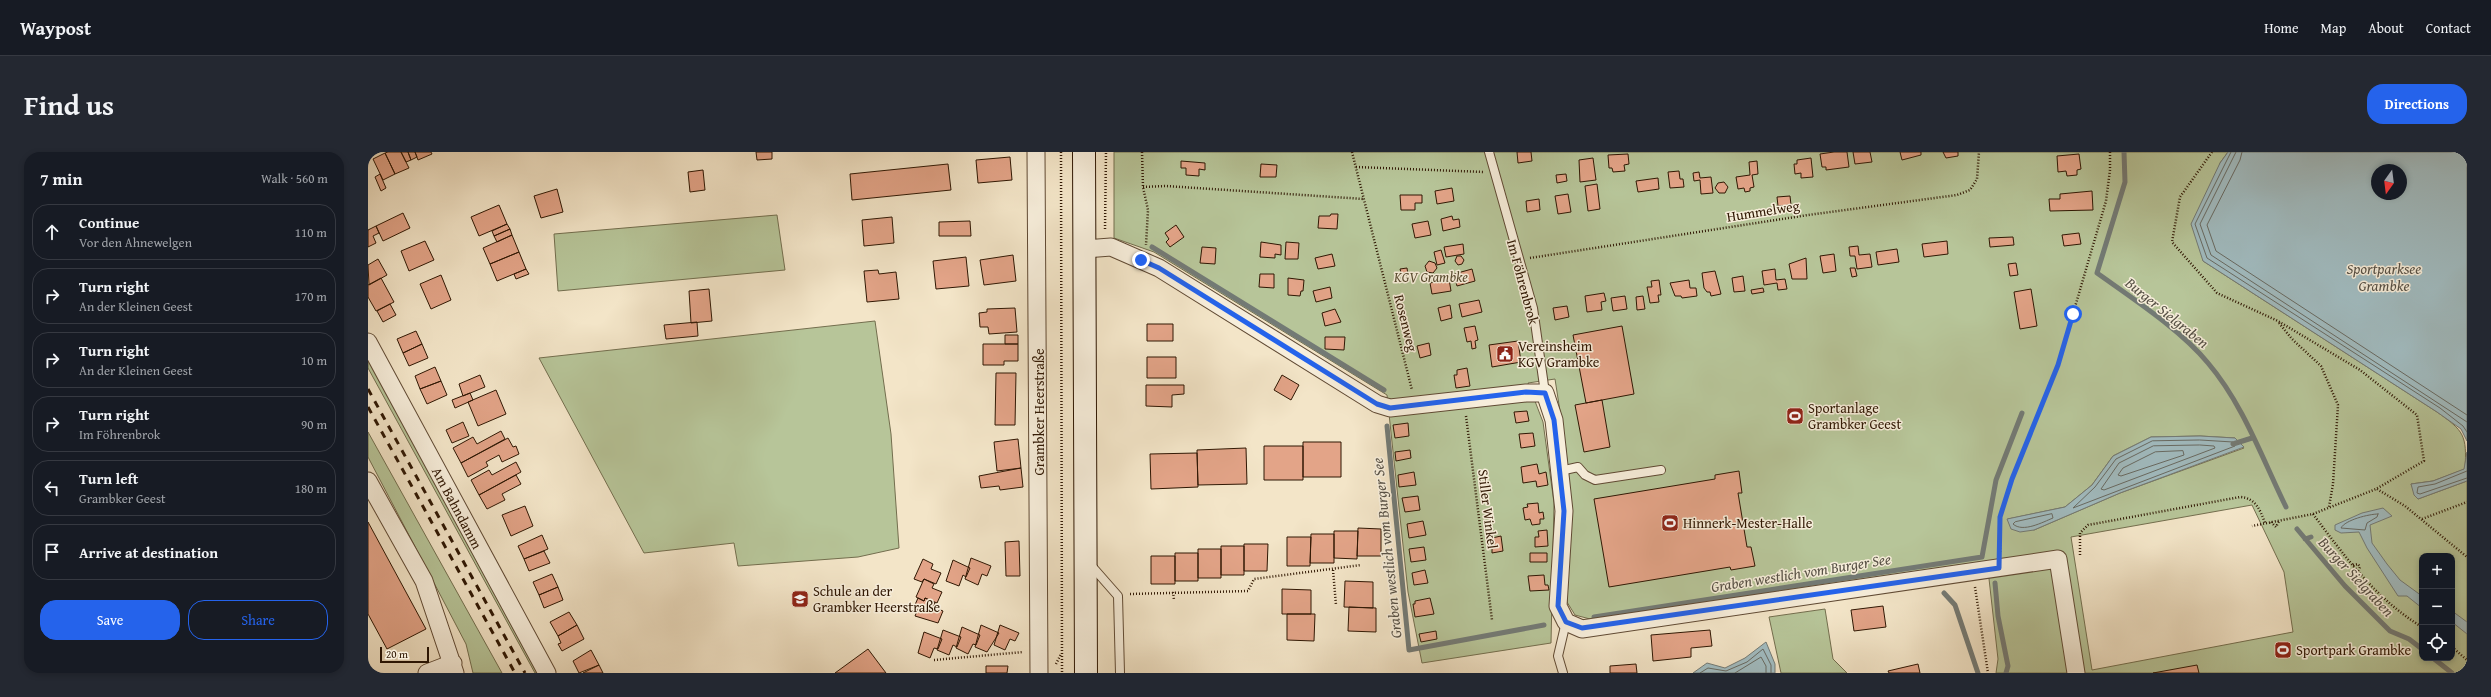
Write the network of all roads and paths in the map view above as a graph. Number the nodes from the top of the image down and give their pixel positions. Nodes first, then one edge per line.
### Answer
1 (1036, 152) edge
2 (1061, 152) edge
3 (1084, 152) edge
4 (1142, 152) edge
5 (1352, 152) edge
6 (1489, 152) edge
7 (1979, 152) edge
8 (2110, 152) edge
9 (2212, 152) edge
10 (1356, 167) junction
11 (1493, 173) junction
12 (1143, 187) junction
13 (1364, 199) junction
14 (1084, 249) junction
15 (1518, 259) junction
16 (1141, 260) junction
17 (2278, 321) junction
18 (368, 342) edge
19 (1545, 393) junction
20 (1464, 401) junction
21 (1417, 407) junction
22 (1661, 470) dead end
23 (1560, 471) junction
24 (368, 481) edge
25 (2376, 489) junction
26 (2467, 502) edge
27 (2329, 508) junction
28 (2313, 514) junction
29 (2422, 519) junction
30 (2279, 521) junction
31 (2271, 522) junction
32 (2265, 523) junction
33 (2252, 526) dead end
34 (2080, 555) dead end
35 (2467, 557) edge
36 (1086, 558) junction
37 (1361, 565) dead end
38 (1999, 568) junction
39 (1333, 569) junction
40 (1972, 572) junction
41 (1174, 592) junction
42 (1118, 596) junction
43 (1174, 600) dead end
44 (1336, 605) dead end
45 (1492, 620) dead end
46 (1566, 622) junction
47 (2419, 625) edge
48 (1039, 650) junction
49 (2455, 650) edge
50 (934, 660) dead end
51 (2467, 660) edge
52 (454, 668) edge
53 (427, 673) edge
54 (547, 673) edge
55 (1039, 673) edge
56 (1062, 673) edge
57 (1086, 673) edge
58 (1120, 673) edge
59 (1563, 673) edge
60 (1988, 673) edge
61 (2076, 673) edge

1 - 48 street, Grambker Heerstraße
2 - 56 path
3 - 14 main road
4 - 12 path
5 - 10 path, Rosenweg
6 - 11 lane, Im Föhrenbrok
7 - 15 path, Hummelweg
8 - 38 path
9 - 17 path
10 - 11 path
10 - 13 path, Rosenweg
11 - 15 lane, Im Föhrenbrok
12 - 13 path
12 - 16 path
13 - 21 path, Rosenweg
14 - 16 street
14 - 36 main road
15 - 19 lane, Im Föhrenbrok
16 - 21 street
17 - 25 path
17 - 27 path
18 - 54 street, Am Bahndamm
19 - 20 street
19 - 23 street, Im Föhrenbrok
20 - 21 street
20 - 45 path, Stiller Winkel
22 - 23 lane
23 - 46 street, Im Föhrenbrok
24 - 52 street
25 - 27 path
25 - 29 path
26 - 29 path
27 - 28 path
28 - 30 path
28 - 47 path
29 - 35 path
30 - 31 path
30 - 31 path
31 - 32 path
32 - 33 path
32 - 34 path
36 - 42 lane
36 - 57 main road
37 - 39 path
38 - 40 street
38 - 61 street
39 - 41 path
39 - 44 path
40 - 46 street
40 - 60 path
41 - 42 path
41 - 43 path
42 - 58 lane
46 - 59 lane
48 - 50 path
48 - 55 street, Grambker Heerstraße
49 - 51 path
52 - 53 street

